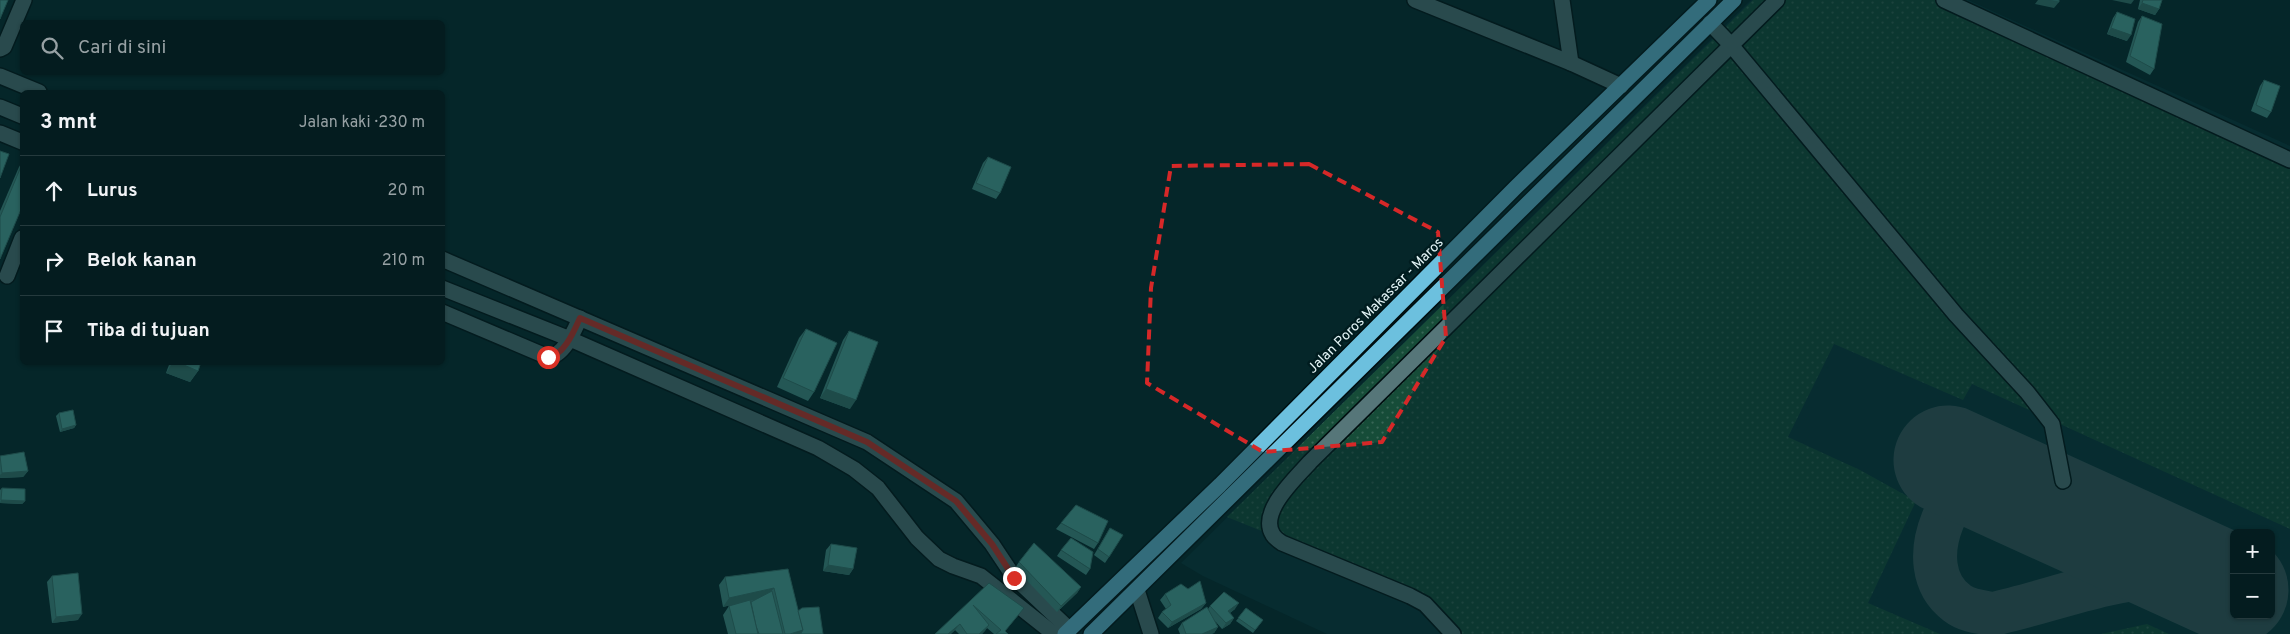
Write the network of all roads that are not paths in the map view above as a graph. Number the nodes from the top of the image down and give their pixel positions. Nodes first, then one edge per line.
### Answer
1 (24, 0) edge
2 (1415, 0) edge
3 (1562, 0) edge
4 (1709, 0) edge
5 (1734, 0) edge
6 (1777, 0) edge
7 (1944, 0) edge
8 (1710, 23) junction
9 (1732, 45) junction
10 (0, 49) edge
11 (1571, 63) junction
12 (0, 76) edge
13 (1621, 86) junction
14 (34, 90) edge
15 (0, 107) edge
16 (20, 115) edge
17 (0, 133) edge
18 (20, 141) edge
19 (2290, 160) edge
20 (1541, 163) junction
21 (1555, 176) junction
22 (20, 243) edge
23 (445, 261) edge
24 (7, 276) dead end
25 (445, 289) edge
26 (445, 313) edge
27 (580, 318) junction
28 (570, 338) junction
29 (2063, 481) dead end
30 (1137, 590) junction
31 (1067, 632) edge
32 (1054, 634) edge
33 (1091, 634) edge
34 (1151, 634) edge
35 (1454, 634) edge

1 - 10 street
2 - 11 street
3 - 11 street
4 - 13 highway, Jalan Poros Makassar - Maros
5 - 8 highway
6 - 9 street
7 - 19 street
8 - 9 street
8 - 21 highway
9 - 29 street
9 - 35 street
11 - 13 street
12 - 14 street
13 - 20 highway, Jalan Poros Makassar - Maros
15 - 16 street
17 - 18 street
20 - 21 highway
20 - 31 highway, Jalan Poros Makassar - Maros
21 - 30 highway
22 - 24 street
23 - 27 street
25 - 28 street
26 - 28 street
27 - 28 street
27 - 31 street
28 - 32 street
30 - 33 highway
30 - 34 street

